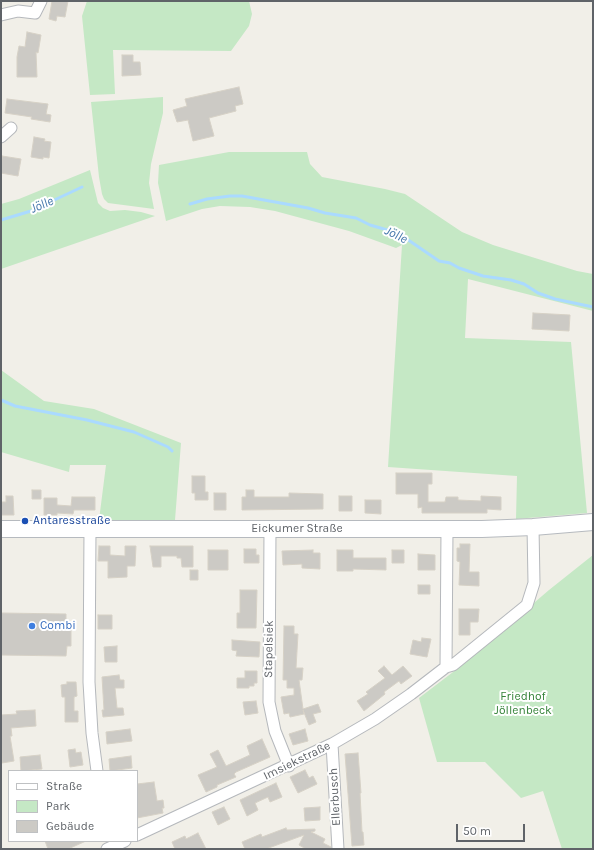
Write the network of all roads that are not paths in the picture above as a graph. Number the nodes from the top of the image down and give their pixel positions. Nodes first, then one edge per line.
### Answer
1 (41, 1) edge
2 (1, 15) edge
3 (11, 128) dead end
4 (1, 137) edge
5 (593, 522) edge
6 (533, 527) junction
7 (1, 529) edge
8 (270, 529) junction
9 (90, 530) junction
10 (447, 530) junction
11 (446, 667) junction
12 (332, 744) junction
13 (289, 766) junction
14 (97, 770) edge
15 (138, 835) edge
16 (122, 842) edge
17 (108, 846) edge
18 (338, 849) edge

1 - 2 street
3 - 4 street
5 - 6 main road, Eickumer Straße
6 - 10 main road, Eickumer Straße
6 - 11 street, Imsiekstraße
7 - 9 main road, Eickumer Straße
8 - 9 main road, Eickumer Straße
8 - 10 main road, Eickumer Straße
8 - 13 street, Stapelsiek
9 - 14 street
10 - 11 street
11 - 12 street, Imsiekstraße
12 - 13 street, Imsiekstraße
12 - 18 street, Ellerbusch
13 - 15 street, Imsiekstraße
16 - 17 street

